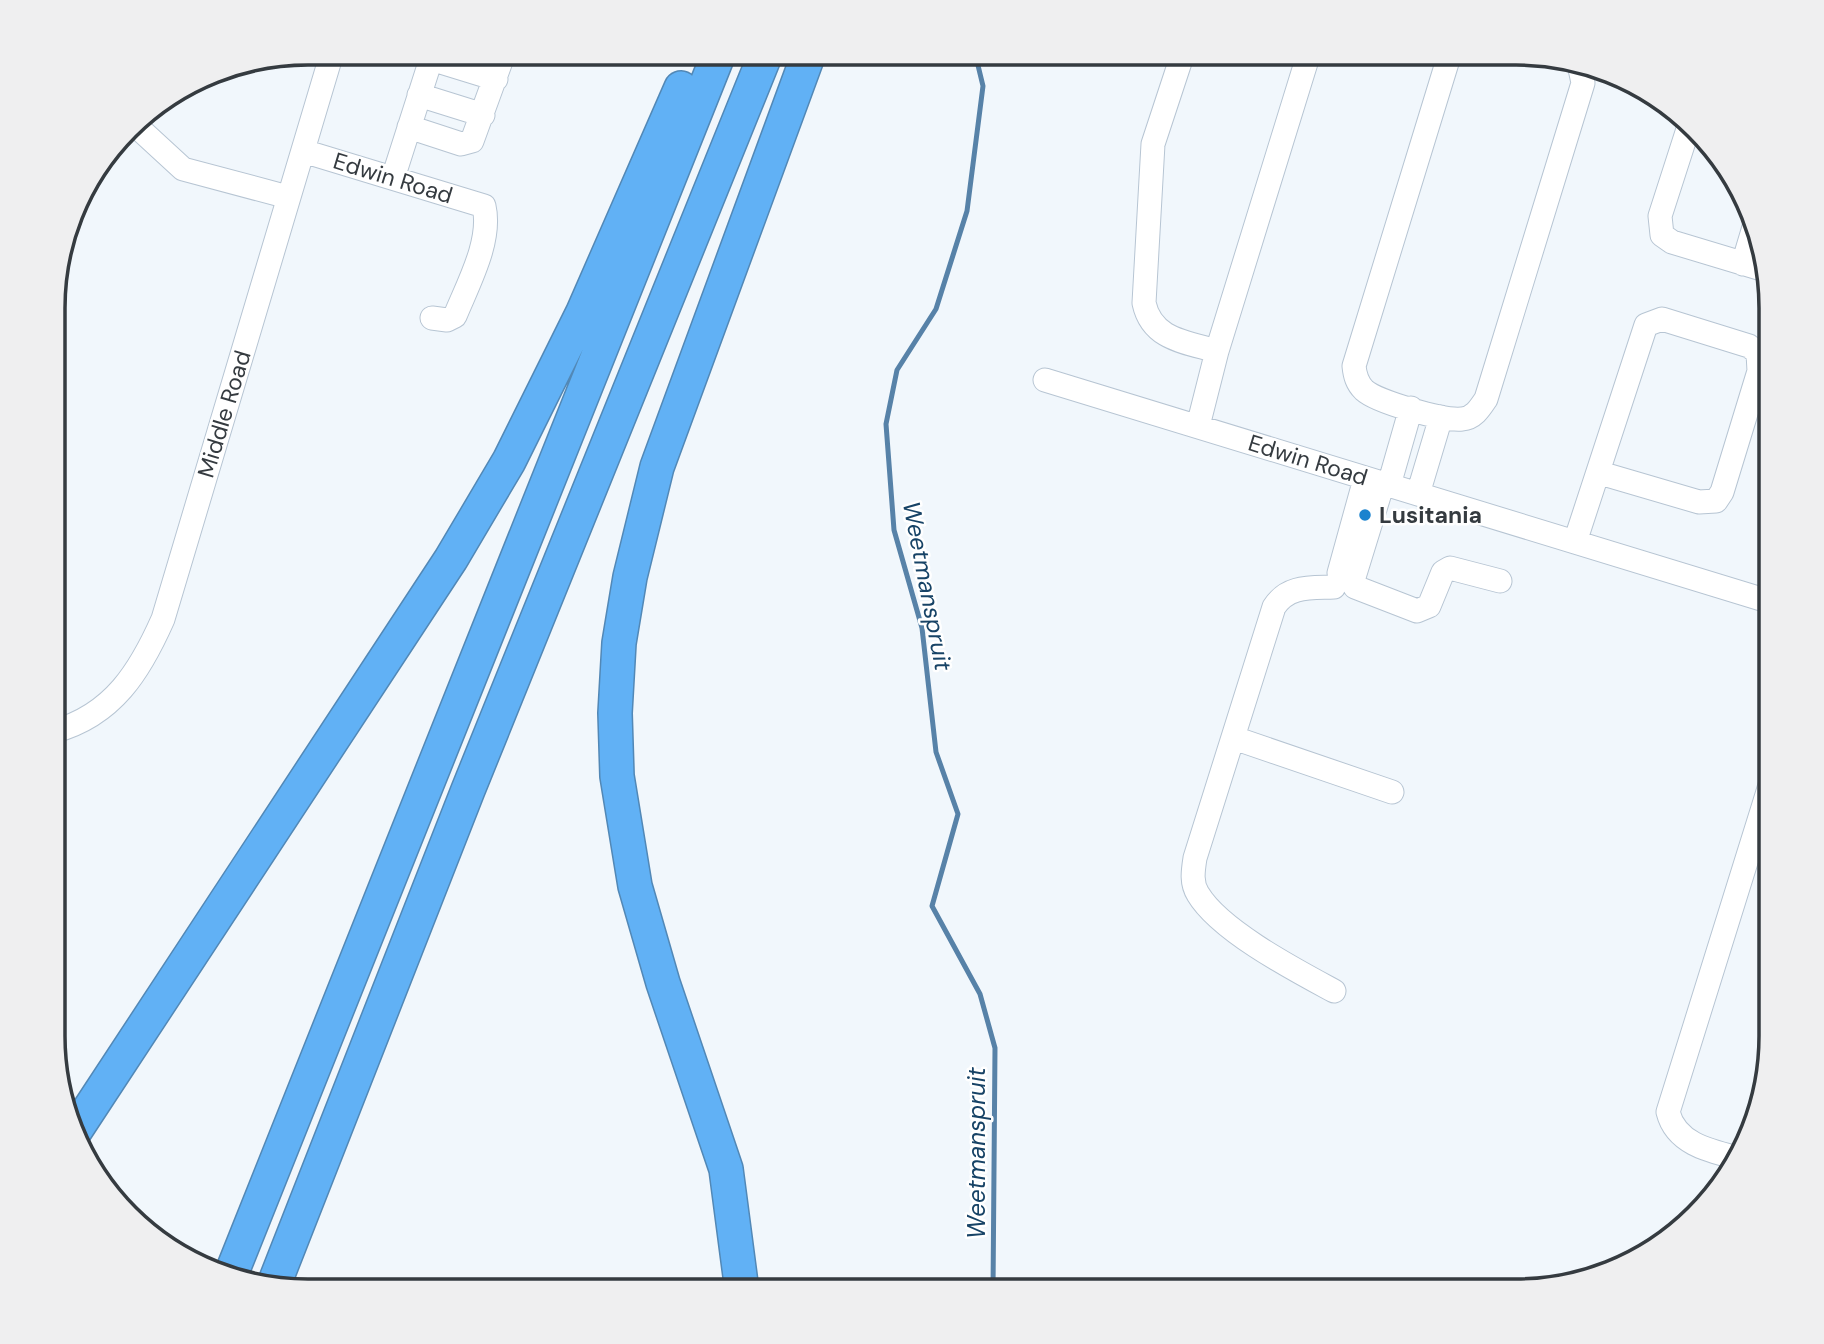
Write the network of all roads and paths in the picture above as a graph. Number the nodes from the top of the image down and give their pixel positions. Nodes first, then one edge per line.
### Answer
1 (328, 65) edge
2 (429, 65) edge
3 (457, 65) edge
4 (500, 65) edge
5 (690, 65) edge
6 (714, 65) edge
7 (761, 65) edge
8 (805, 65) edge
9 (1178, 65) edge
10 (1305, 65) edge
11 (1446, 65) edge
12 (1581, 74) edge
13 (496, 79) junction
14 (419, 95) junction
15 (483, 116) junction
16 (409, 127) junction
17 (141, 131) edge
18 (1686, 134) edge
19 (303, 151) junction
20 (393, 178) junction
21 (288, 197) junction
22 (1750, 241) edge
23 (1743, 264) junction
24 (1756, 268) edge
25 (432, 318) dead end
26 (1217, 351) junction
27 (1045, 380) dead end
28 (1411, 408) junction
29 (1441, 417) junction
30 (1198, 426) junction
31 (1600, 473) junction
32 (1379, 482) junction
33 (1418, 494) junction
34 (1575, 542) junction
35 (1346, 581) junction
36 (1500, 581) dead end
37 (1759, 598) edge
38 (65, 728) edge
39 (1234, 738) junction
40 (1392, 792) dead end
41 (1759, 820) edge
42 (1334, 991) dead end
43 (81, 1122) edge
44 (1728, 1155) edge
45 (314, 1175) junction
46 (234, 1267) edge
47 (277, 1277) edge
48 (286, 1278) edge
49 (741, 1279) edge

1 - 19 street, Middle Road
2 - 14 street
3 - 13 street
4 - 13 street
5 - 43 highway
6 - 46 highway
7 - 45 highway
8 - 49 highway
9 - 26 street
10 - 26 street
11 - 28 street
12 - 29 street
13 - 15 street
14 - 15 street
14 - 16 street
15 - 16 street
16 - 20 street
17 - 21 street
18 - 23 street
19 - 20 street, Edwin Road
19 - 21 street, Middle Road
20 - 25 street, Edwin Road
21 - 38 street, Middle Road
22 - 23 street
23 - 24 street
26 - 30 street
27 - 30 street, Edwin Road
28 - 29 street
28 - 32 street
29 - 33 street
30 - 32 street, Edwin Road
31 - 31 street
31 - 34 street
32 - 33 street, Edwin Road
32 - 35 street
33 - 34 street, Edwin Road
34 - 37 street, Edwin Road
35 - 36 street
35 - 39 street
39 - 40 street
39 - 42 street
41 - 44 street
45 - 47 highway
45 - 48 highway

